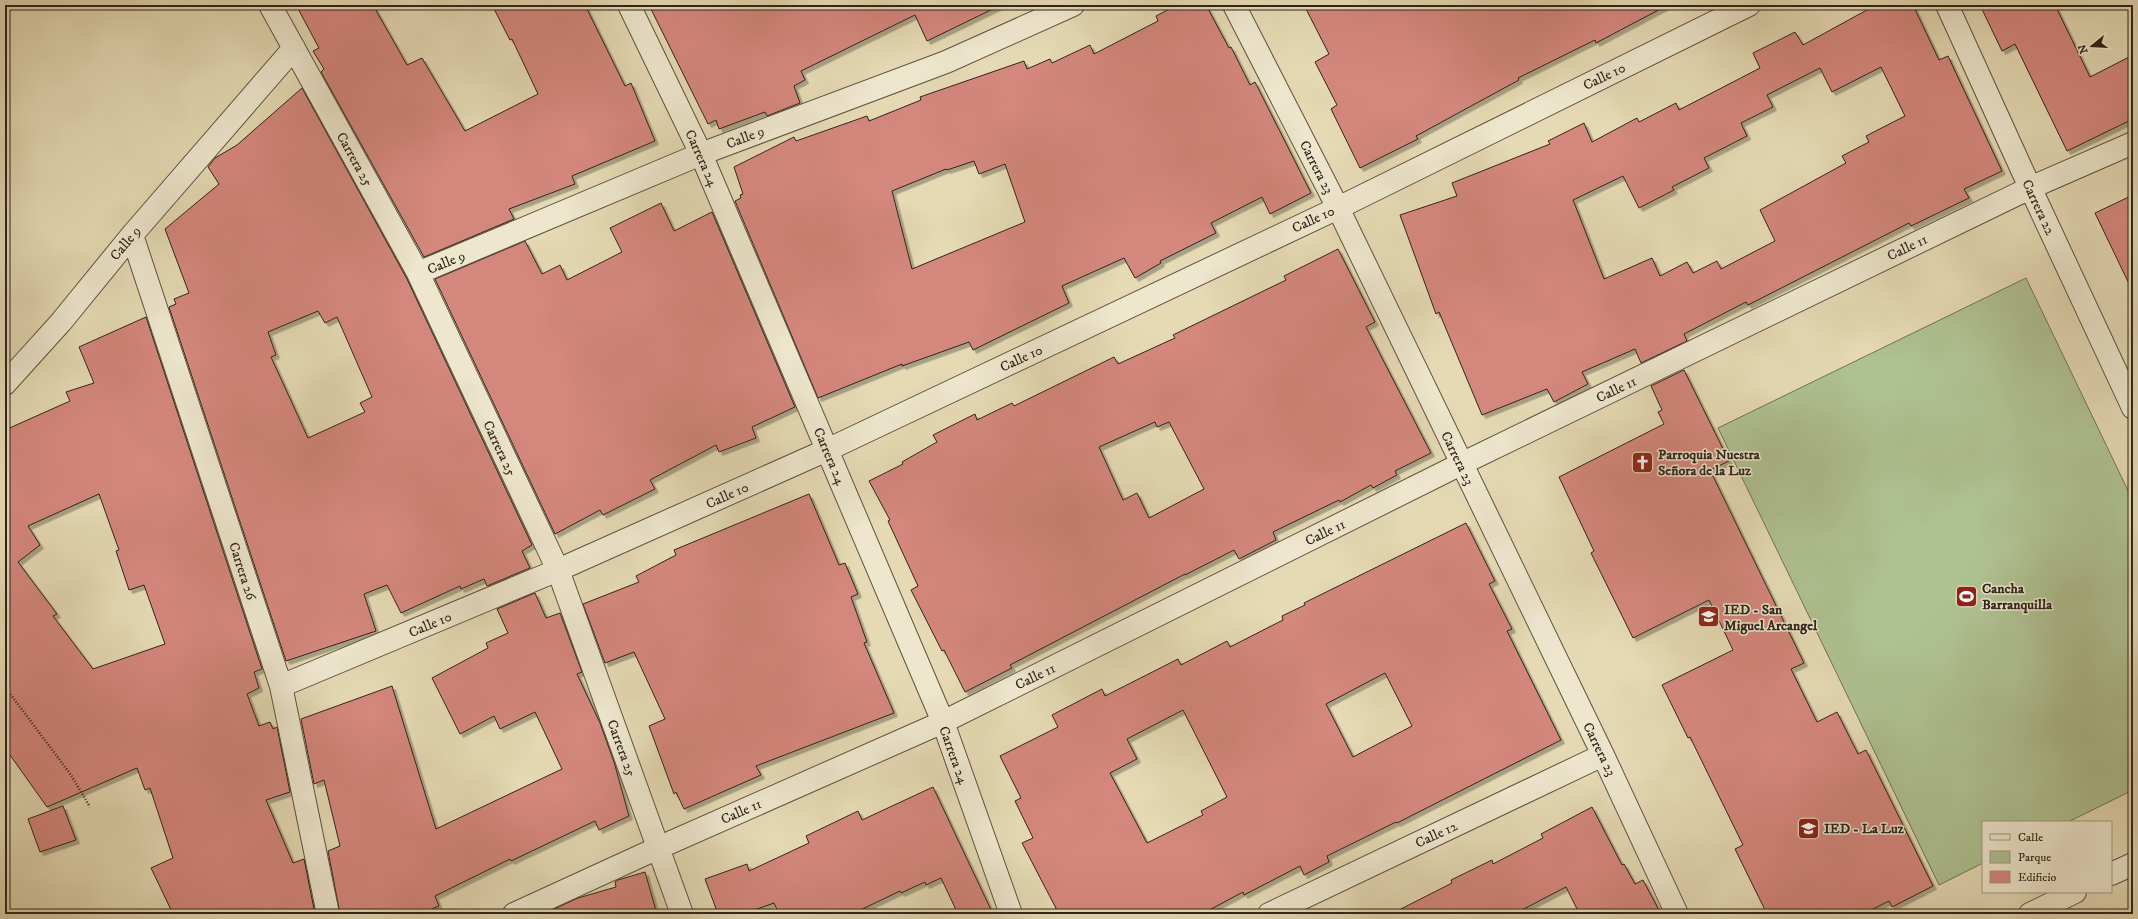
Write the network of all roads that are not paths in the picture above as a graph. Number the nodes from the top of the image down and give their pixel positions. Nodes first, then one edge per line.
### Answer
1 (270, 5) edge
2 (629, 5) edge
3 (1073, 5) edge
4 (1234, 5) edge
5 (1749, 5) edge
6 (1947, 5) edge
7 (294, 48) junction
8 (2133, 143) edge
9 (701, 154) junction
10 (2030, 188) junction
11 (1338, 208) junction
12 (132, 235) junction
13 (418, 273) junction
14 (5, 384) edge
15 (2133, 408) edge
16 (827, 450) junction
17 (1461, 464) junction
18 (558, 570) junction
19 (281, 686) junction
20 (943, 722) junction
21 (1603, 755) junction
22 (658, 848) junction
23 (2133, 864) edge
24 (2112, 874) edge
25 (2073, 893) edge
26 (328, 914) edge
27 (514, 914) edge
28 (682, 914) edge
29 (1012, 914) edge
30 (1269, 914) edge
31 (1678, 914) edge
32 (2030, 914) edge

1 - 7 street, Carrera 25
2 - 9 street, Carrera 24
3 - 9 street, Calle 9
4 - 11 street, Carrera 23
5 - 11 street, Calle 10
6 - 10 street, Carrera 22
7 - 12 street, Calle 9
7 - 13 street, Carrera 25
8 - 10 street, Calle 11
9 - 13 street, Calle 9
9 - 16 street, Carrera 24
10 - 15 street, Carrera 22
10 - 17 street, Calle 11
11 - 16 street, Calle 10
11 - 17 street, Carrera 23
12 - 14 street, Calle 9
12 - 19 street, Carrera 26
13 - 18 street, Carrera 25
16 - 18 street, Calle 10
16 - 20 street, Carrera 24
17 - 20 street, Calle 11
17 - 21 street, Carrera 23
18 - 19 street, Calle 10
18 - 22 street, Carrera 25
19 - 26 street, Carrera 26
20 - 22 street, Calle 11
20 - 29 street, Carrera 24
21 - 30 street, Calle 12
21 - 31 street, Carrera 23
22 - 27 street, Calle 11
22 - 28 street, Carrera 25
23 - 24 street
25 - 32 street

